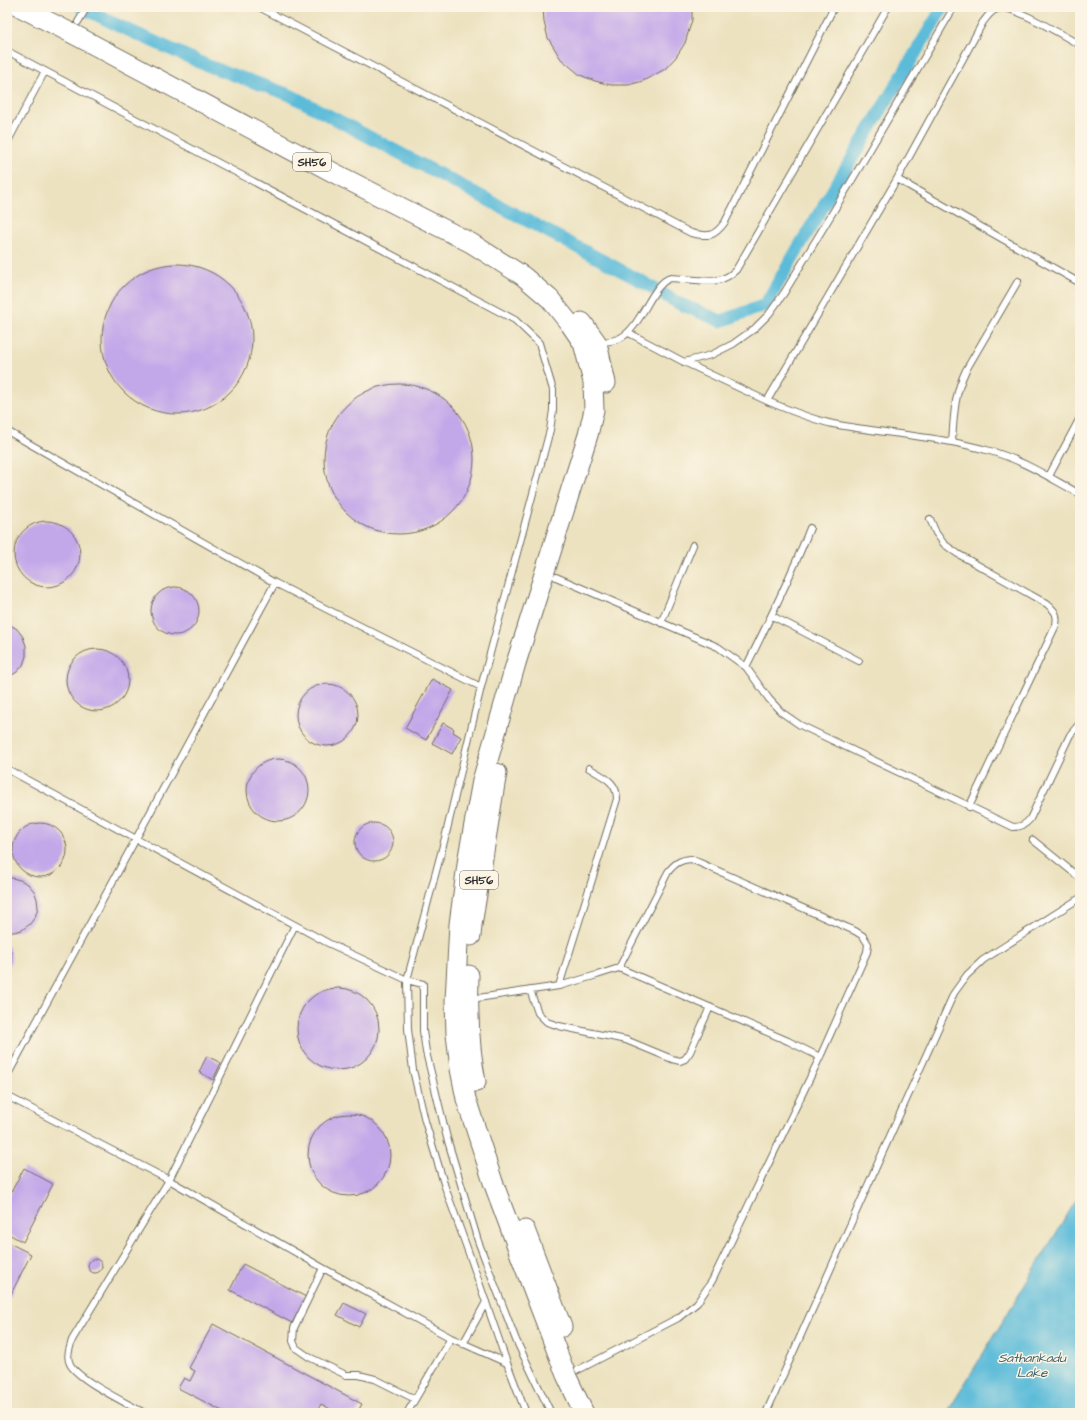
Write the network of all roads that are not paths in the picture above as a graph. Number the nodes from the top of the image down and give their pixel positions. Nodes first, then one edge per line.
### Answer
1 (20, 7) edge
2 (48, 7) edge
3 (259, 7) edge
4 (834, 7) edge
5 (888, 7) edge
6 (954, 7) edge
7 (82, 16) edge
8 (1080, 45) edge
9 (7, 51) edge
10 (45, 71) junction
11 (185, 86) junction
12 (7, 143) edge
13 (897, 179) junction
14 (1080, 274) edge
15 (1018, 281) dead end
16 (1078, 281) edge
17 (629, 333) junction
18 (590, 343) junction
19 (684, 362) junction
20 (767, 401) junction
21 (1080, 418) edge
22 (7, 431) edge
23 (952, 442) junction
24 (1049, 476) junction
25 (1080, 494) edge
26 (930, 519) dead end
27 (810, 528) dead end
28 (693, 545) dead end
29 (556, 577) junction
30 (275, 583) junction
31 (772, 616) junction
32 (661, 623) junction
33 (859, 661) dead end
34 (746, 667) junction
35 (481, 687) junction
36 (1080, 723) edge
37 (590, 768) dead end
38 (7, 769) edge
39 (969, 807) junction
40 (136, 839) junction
41 (1033, 840) dead end
42 (1080, 878) edge
43 (1080, 898) edge
44 (295, 925) junction
45 (619, 968) junction
46 (407, 980) junction
47 (559, 986) junction
48 (530, 990) junction
49 (468, 1000) junction
50 (710, 1007) junction
51 (820, 1057) junction
52 (7, 1076) edge
53 (7, 1096) edge
54 (170, 1180) junction
55 (323, 1268) junction
56 (486, 1302) junction
57 (451, 1338) junction
58 (463, 1344) junction
59 (507, 1363) junction
60 (578, 1370) junction
61 (415, 1399) junction
62 (144, 1413) edge
63 (407, 1413) edge
64 (526, 1413) edge
65 (551, 1413) edge
66 (584, 1413) edge
67 (598, 1413) edge
68 (766, 1413) edge

1 - 11 main road, SH56
2 - 7 main road, SH56
3 - 4 lane
5 - 17 lane
6 - 19 lane
7 - 11 main road, SH56
8 - 13 lane
9 - 10 lane
10 - 12 lane
10 - 35 lane
11 - 18 main road, SH56
13 - 16 lane
13 - 20 lane
14 - 16 lane
15 - 23 lane
17 - 18 lane
17 - 19 lane
18 - 29 main road, SH56
18 - 66 main road, SH56
19 - 20 lane
20 - 23 lane
21 - 24 lane
22 - 30 lane
23 - 24 lane
24 - 25 lane
26 - 39 lane
27 - 31 lane
28 - 32 lane
29 - 32 lane
29 - 49 main road, SH56
30 - 35 lane
30 - 40 lane
31 - 33 lane
31 - 34 lane
32 - 34 lane
34 - 39 lane
35 - 46 lane
36 - 39 lane
37 - 47 lane
38 - 40 lane
40 - 44 lane
40 - 52 lane
41 - 42 lane
43 - 68 lane
44 - 46 lane
44 - 54 lane
45 - 47 lane
45 - 50 lane
45 - 51 lane
46 - 56 lane
46 - 65 lane
47 - 48 lane
48 - 49 lane
48 - 50 lane
49 - 60 main road, SH56
50 - 51 lane
51 - 60 lane
53 - 54 lane
54 - 55 lane
54 - 62 lane
55 - 57 lane
55 - 61 lane
56 - 58 lane
56 - 59 lane
57 - 58 lane
57 - 61 lane
58 - 59 lane
59 - 64 lane
60 - 67 main road, SH56
61 - 63 lane

